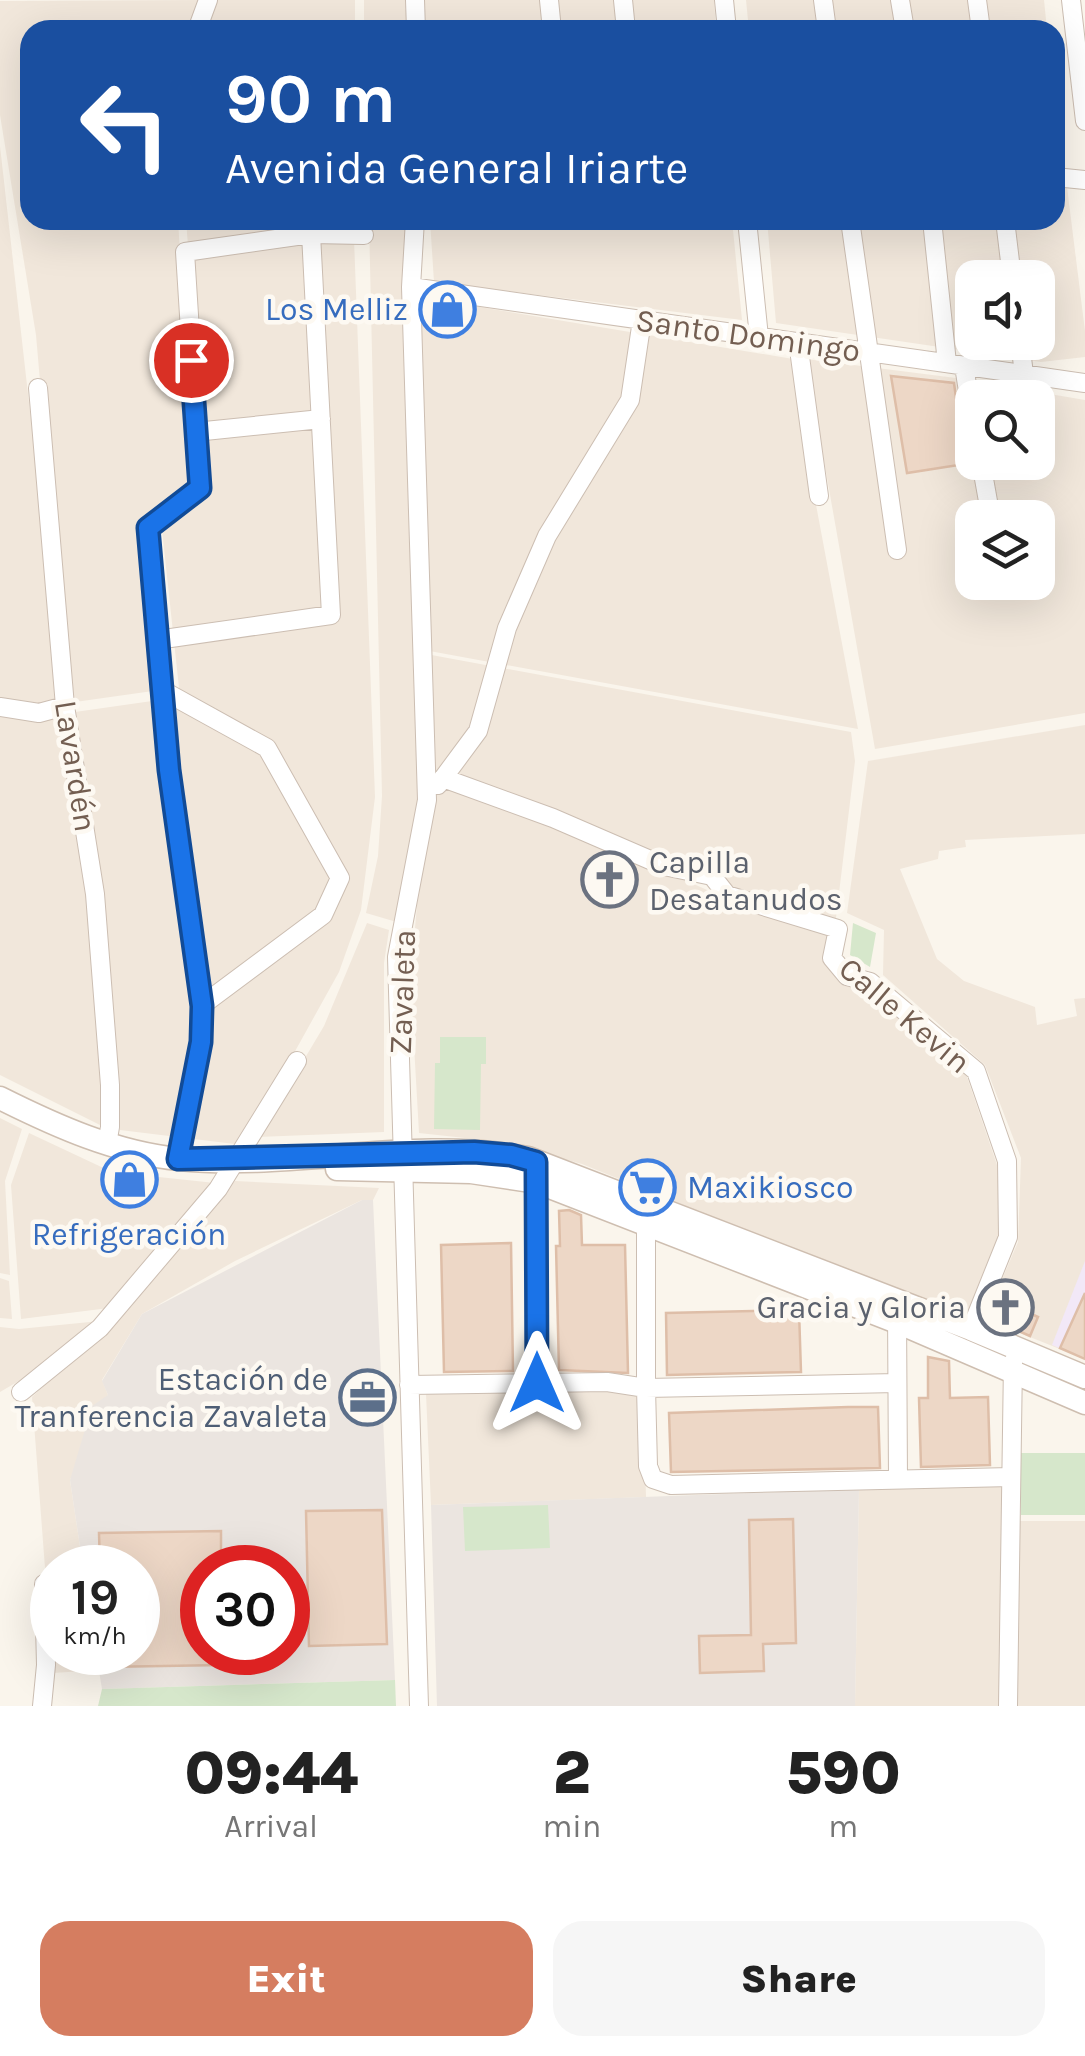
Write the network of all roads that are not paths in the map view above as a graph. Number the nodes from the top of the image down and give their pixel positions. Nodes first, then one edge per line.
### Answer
1 (1071, 0) edge
2 (1085, 120) edge
3 (414, 230) edge
4 (748, 230) edge
5 (851, 230) edge
6 (934, 230) edge
7 (1006, 230) edge
8 (311, 234) junction
9 (364, 235) dead end
10 (1010, 260) edge
11 (411, 287) junction
12 (642, 320) junction
13 (760, 336) junction
14 (798, 342) junction
15 (868, 352) junction
16 (1022, 360) edge
17 (955, 364) junction
18 (1024, 374) junction
19 (960, 380) edge
20 (1085, 383) edge
21 (38, 388) dead end
22 (321, 420) junction
23 (195, 432) junction
24 (819, 496) dead end
25 (897, 550) dead end
26 (157, 640) junction
27 (162, 690) junction
28 (0, 706) edge
29 (65, 706) junction
30 (442, 778) junction
31 (426, 800) junction
32 (202, 1006) junction
33 (297, 1061) dead end
34 (0, 1098) edge
35 (40, 1119) junction
36 (107, 1144) junction
37 (178, 1159) junction
38 (401, 1160) junction
39 (236, 1164) junction
40 (537, 1172) junction
41 (646, 1214) junction
42 (897, 1311) junction
43 (971, 1329) junction
44 (1013, 1359) junction
45 (1085, 1377) edge
46 (898, 1382) junction
47 (537, 1383) junction
48 (409, 1385) junction
49 (646, 1388) junction
50 (21, 1392) dead end
51 (1085, 1403) edge
52 (1011, 1478) junction
53 (898, 1480) junction
54 (45, 1675) edge
55 (42, 1706) edge
56 (418, 1706) edge
57 (1008, 1706) edge

1 - 2 street
3 - 11 street, Zavaleta
4 - 13 street
5 - 15 street
6 - 17 street
7 - 10 street
8 - 9 street
8 - 22 street
8 - 23 street
11 - 12 street, Santo Domingo
11 - 31 street, Zavaleta
12 - 13 street, Santo Domingo
12 - 30 street
13 - 14 street, Santo Domingo
14 - 15 street, Santo Domingo
14 - 24 street
15 - 17 street, Santo Domingo
15 - 25 street
16 - 18 street
17 - 18 street, Santo Domingo
17 - 19 street
18 - 20 street, Santo Domingo
21 - 29 street, Lavardén
22 - 23 street
22 - 26 street
23 - 26 street
26 - 27 street
27 - 32 street
27 - 32 street
28 - 29 street
29 - 36 street, Lavardén
30 - 31 street
30 - 43 street, Calle Kevin
31 - 38 street, Zavaleta
32 - 37 street
33 - 39 street
34 - 35 main road
35 - 36 main road
35 - 39 main road
36 - 37 main road
37 - 39 main road
38 - 39 main road
38 - 40 main road
38 - 48 street, Zavaleta
39 - 50 street
40 - 41 main road
40 - 47 street
41 - 42 main road
41 - 49 street
42 - 43 main road
42 - 44 main road
42 - 46 street
43 - 44 main road
44 - 45 main road
44 - 51 main road
44 - 52 street
46 - 49 street
46 - 53 street
47 - 48 street
47 - 49 street
48 - 56 street, Zavaleta
49 - 53 street
52 - 53 street
52 - 57 street
54 - 55 street

